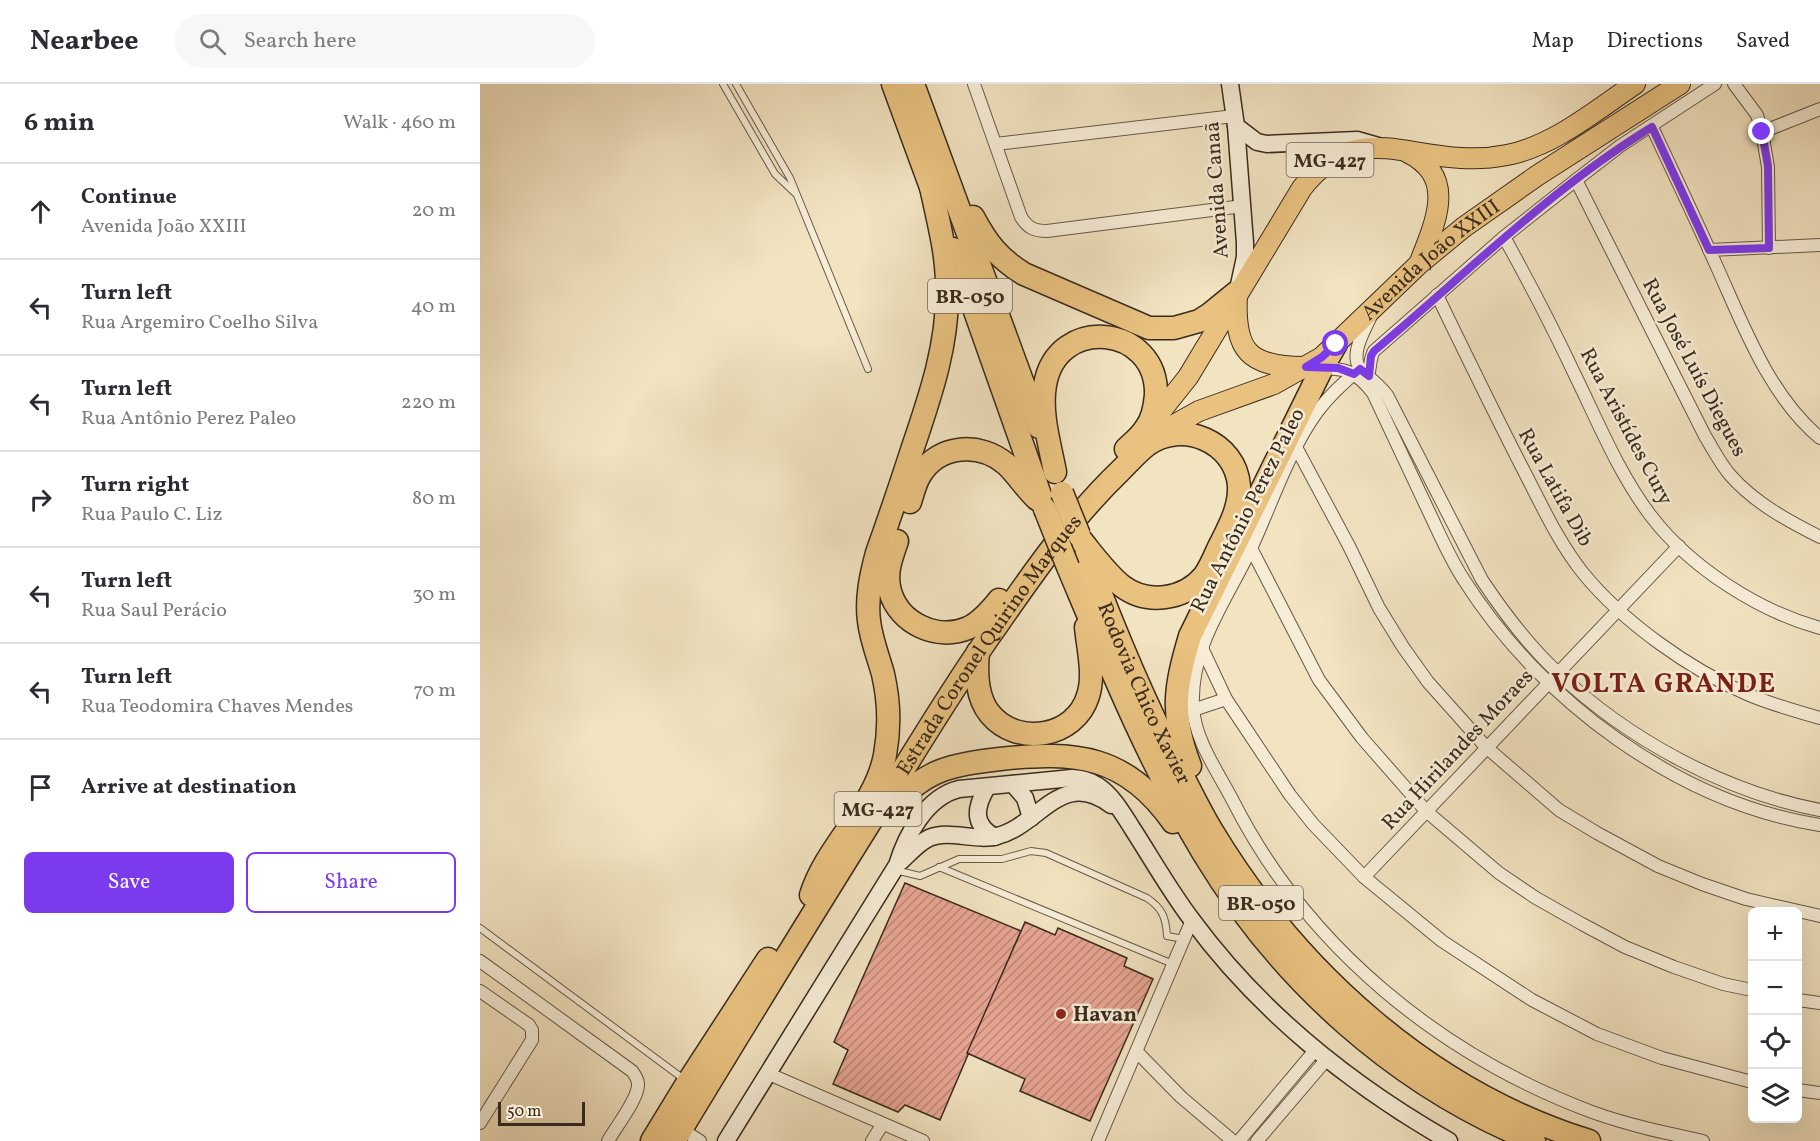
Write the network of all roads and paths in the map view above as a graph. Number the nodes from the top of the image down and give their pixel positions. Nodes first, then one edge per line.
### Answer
1 (723, 84) edge
2 (736, 84) edge
3 (879, 84) edge
4 (893, 84) edge
5 (913, 84) edge
6 (974, 84) edge
7 (1230, 84) edge
8 (1635, 84) edge
9 (1680, 84) edge
10 (1715, 84) edge
11 (1734, 84) edge
12 (1820, 110) edge
13 (906, 118) junction
14 (1235, 121) junction
15 (1652, 127) junction
16 (1762, 132) junction
17 (996, 144) junction
18 (1389, 148) junction
19 (942, 164) junction
20 (1576, 180) junction
21 (931, 187) junction
22 (797, 195) junction
23 (1243, 206) junction
24 (1504, 237) junction
25 (1820, 245) edge
26 (1769, 248) junction
27 (1709, 250) junction
28 (1419, 264) junction
29 (1238, 292) junction
30 (1437, 295) junction
31 (1374, 308) junction
32 (1336, 344) joint
33 (1314, 367) junction
34 (868, 369) dead end
35 (1362, 375) junction
36 (1147, 436) junction
37 (1820, 438) edge
38 (1296, 447) junction
39 (1055, 472) junction
40 (1097, 486) junction
41 (1050, 502) junction
42 (1820, 537) edge
43 (1080, 538) junction
44 (1679, 546) junction
45 (1251, 548) junction
46 (999, 600) junction
47 (1083, 603) junction
48 (1618, 609) junction
49 (1820, 628) edge
50 (1202, 648) junction
51 (979, 651) junction
52 (1556, 672) junction
53 (1547, 683) junction
54 (1226, 699) junction
55 (1193, 710) junction
56 (1820, 718) edge
57 (1486, 747) junction
58 (1013, 784) junction
59 (987, 787) junction
60 (1820, 810) edge
61 (1426, 811) junction
62 (1122, 812) junction
63 (1031, 818) junction
64 (1820, 825) edge
65 (995, 837) junction
66 (853, 849) junction
67 (895, 867) junction
68 (939, 867) junction
69 (1364, 877) junction
70 (1228, 891) junction
71 (812, 895) junction
72 (1255, 896) junction
73 (1820, 916) edge
74 (1192, 920) junction
75 (480, 928) edge
76 (1184, 939) junction
77 (480, 961) edge
78 (1173, 964) junction
79 (1748, 989) edge
80 (480, 991) edge
81 (1802, 1001) edge
82 (1820, 1003) edge
83 (1137, 1052) junction
84 (1321, 1055) junction
85 (769, 1074) junction
86 (1748, 1081) edge
87 (688, 1082) junction
88 (1802, 1091) edge
89 (1820, 1093) edge
90 (480, 1123) edge
91 (882, 1125) junction
92 (678, 1135) edge
93 (608, 1141) edge
94 (652, 1141) edge
95 (700, 1141) edge
96 (726, 1141) edge
97 (872, 1141) edge
98 (923, 1141) edge
99 (1098, 1141) edge
100 (1233, 1141) edge
101 (1239, 1141) edge
102 (1257, 1141) edge
103 (1449, 1141) edge
104 (1533, 1141) edge
105 (1589, 1141) edge
106 (1703, 1141) edge

1 - 22 lane
2 - 22 lane
3 - 13 highway
4 - 13 highway, Rodovia Chico Xavier / BR-050
5 - 19 highway, Rodovia Chico Xavier / BR-050
6 - 17 street
7 - 14 street, Avenida Canaã
8 - 18 main road, MG-427
9 - 28 main road, Avenida João XXIII / MG-427
10 - 15 street, Rua Antônio Perez Paleo
11 - 16 street
12 - 16 street
13 - 21 highway, Rodovia Chico Xavier / BR-050
14 - 17 street
14 - 18 street
14 - 23 street, Avenida Canaã
15 - 20 street, Rua Antônio Perez Paleo
15 - 27 street
16 - 26 street
17 - 23 street
18 - 28 main road, MG-427
18 - 29 main road, MG-427
19 - 29 highway
19 - 39 highway, Rodovia Chico Xavier / BR-050
20 - 24 street, Rua Antônio Perez Paleo
20 - 42 street, Rua José Luís Diegues
21 - 41 highway, Rodovia Chico Xavier / BR-050
21 - 71 highway
22 - 34 lane
23 - 29 street, Avenida Canaã
24 - 30 street, Rua Antônio Perez Paleo
24 - 44 street, Rua Aristídes Cury
25 - 26 street
26 - 27 street
27 - 37 street
28 - 31 main road, Avenida João XXIII / MG-427
29 - 33 main road
29 - 36 main road, MG-427
30 - 35 street, Rua Antônio Perez Paleo
30 - 48 street, Rua Latifa Dib
31 - 32 main road, Avenida João XXIII / MG-427
31 - 35 street
32 - 33 highway
33 - 35 street
33 - 36 main road, MG-427
33 - 72 highway
35 - 38 street, Rua Antônio Perez Paleo
35 - 52 street
35 - 53 street
36 - 39 highway
36 - 40 highway, MG-427
36 - 43 highway
38 - 45 street, Rua Antônio Perez Paleo
38 - 57 street
39 - 41 highway, Rodovia Chico Xavier / BR-050
40 - 46 highway, Estrada Coronel Quirino Marques / MG-427
40 - 51 highway, Estrada Coronel Quirino Marques / MG-427
41 - 43 highway, Rodovia Chico Xavier / BR-050, bridge
41 - 46 highway
41 - 47 highway, Rodovia Chico Xavier / BR-050, bridge
43 - 72 highway, Rodovia Chico Xavier / BR-050
44 - 48 street, Rua Hirilandes Moraes
44 - 49 street, Rua Aristídes Cury
45 - 50 street, Rua Antônio Perez Paleo
45 - 61 street
46 - 71 highway, Estrada Coronel Quirino Marques / MG-427
47 - 51 highway
47 - 70 highway, Rodovia Chico Xavier / BR-050
48 - 52 street, Rua Hirilandes Moraes
48 - 56 street, Rua Latifa Dib
50 - 54 street
50 - 55 street, Rua Antônio Perez Paleo
51 - 66 highway, Estrada Coronel Quirino Marques / MG-427
52 - 53 street, Rua Hirilandes Moraes
52 - 60 street
53 - 57 street, Rua Hirilandes Moraes
53 - 64 street
54 - 55 street
54 - 69 street
55 - 106 street, Rua Antônio Perez Paleo
57 - 61 street, Rua Hirilandes Moraes
57 - 73 street
58 - 59 street
58 - 62 street
58 - 63 street
59 - 65 street
59 - 67 street
61 - 69 street, Rua Hirilandes Moraes
61 - 79 street
62 - 63 street
62 - 74 street
63 - 65 street
65 - 67 street
66 - 70 highway
66 - 92 highway, Estrada Coronel Quirino Marques / MG-427
67 - 68 lane
67 - 85 street
68 - 76 lane
68 - 78 lane
69 - 86 street
70 - 104 highway, Rodovia Chico Xavier / BR-050
71 - 87 highway, Estrada Coronel Quirino Marques / MG-427
72 - 105 highway, Rodovia Chico Xavier / BR-050
74 - 76 street
74 - 84 street
75 - 87 lane
76 - 78 street
77 - 93 street
78 - 83 street
80 - 90 street
81 - 82 street
83 - 99 street
83 - 100 street
84 - 101 street
84 - 102 street
84 - 103 street
85 - 91 street
85 - 96 street
87 - 94 highway, Estrada Coronel Quirino Marques / MG-427
88 - 89 street
91 - 97 street
91 - 98 street
92 - 95 street

